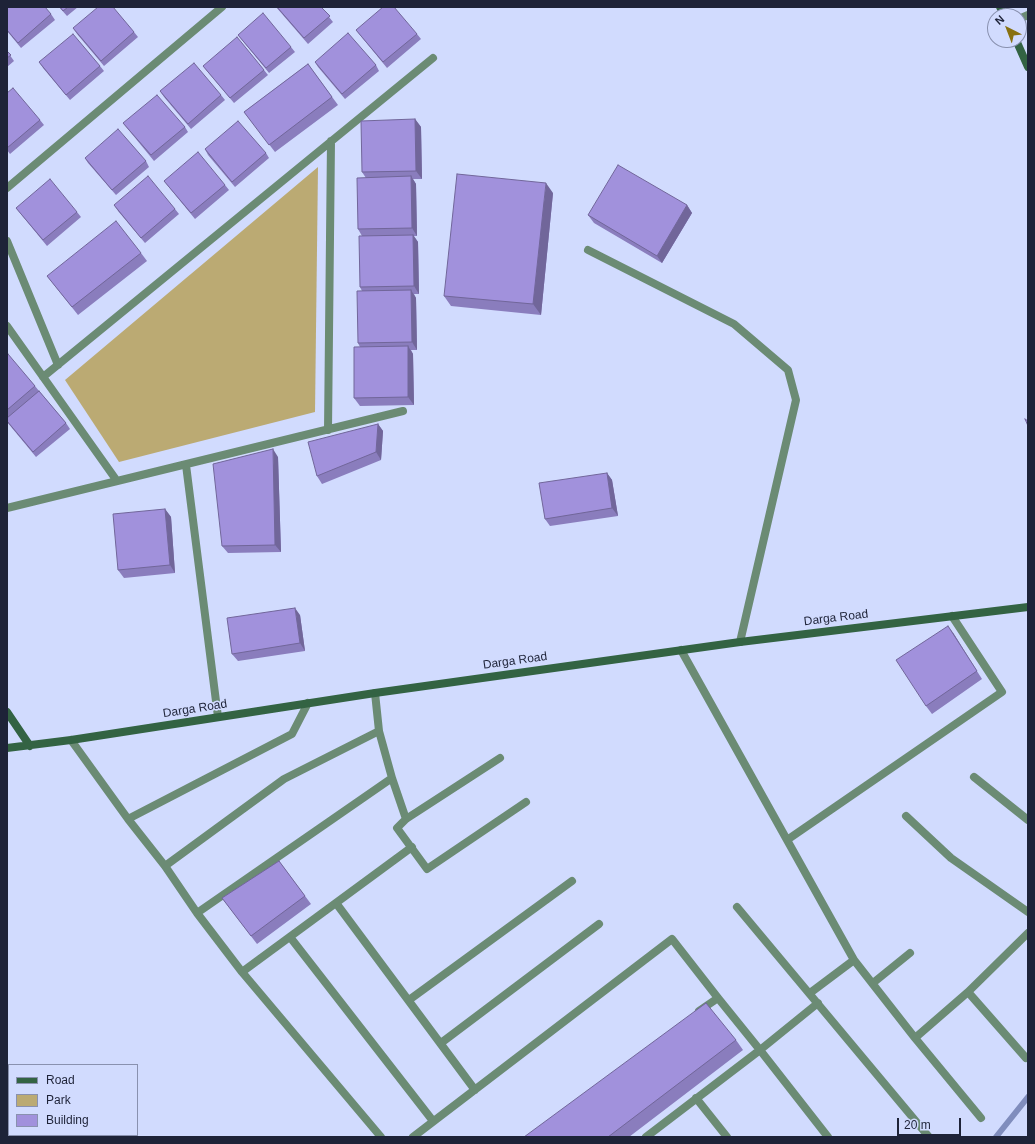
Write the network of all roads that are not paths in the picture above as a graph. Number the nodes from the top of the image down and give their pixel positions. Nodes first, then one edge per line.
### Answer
1 (222, 7) edge
2 (1020, 48) edge
3 (433, 58) dead end
4 (1028, 67) edge
5 (331, 141) junction
6 (7, 188) edge
7 (7, 241) edge
8 (588, 250) dead end
9 (7, 326) edge
10 (58, 366) junction
11 (43, 377) junction
12 (404, 411) edge
13 (328, 430) junction
14 (186, 465) junction
15 (117, 481) junction
16 (7, 508) edge
17 (1028, 607) edge
18 (952, 616) junction
19 (740, 642) junction
20 (681, 650) junction
21 (375, 693) junction
22 (308, 703) junction
23 (7, 712) edge
24 (218, 717) junction
25 (379, 731) junction
26 (71, 740) junction
27 (30, 746) junction
28 (7, 748) edge
29 (500, 758) dead end
30 (974, 777) dead end
31 (392, 778) junction
32 (526, 802) dead end
33 (906, 816) dead end
34 (128, 819) junction
35 (406, 819) junction
36 (1028, 820) edge
37 (787, 840) junction
38 (412, 847) junction
39 (165, 866) junction
40 (572, 882) dead end
41 (336, 903) junction
42 (738, 907) dead end
43 (1028, 912) edge
44 (197, 914) junction
45 (600, 924) dead end
46 (1028, 933) edge
47 (290, 937) junction
48 (910, 953) dead end
49 (854, 960) junction
50 (242, 972) junction
51 (873, 983) junction
52 (968, 992) junction
53 (810, 993) junction
54 (718, 998) junction
55 (409, 1000) junction
56 (818, 1003) junction
57 (692, 1017) edge
58 (915, 1038) junction
59 (441, 1043) junction
60 (760, 1050) junction
61 (1026, 1058) dead end
62 (476, 1090) junction
63 (696, 1098) junction
64 (981, 1118) dead end
65 (433, 1122) junction
66 (381, 1137) edge
67 (413, 1137) edge
68 (646, 1137) edge
69 (727, 1137) edge
70 (828, 1137) edge
71 (929, 1137) edge

1 - 6 street
2 - 4 street
3 - 5 street
5 - 10 street
5 - 13 street
7 - 10 street
8 - 19 street
9 - 11 street
10 - 11 street
11 - 15 street
12 - 13 street
13 - 14 street
14 - 15 street
14 - 24 street
15 - 16 street
17 - 18 street, Darga Road
18 - 19 street, Darga Road
18 - 37 street
19 - 20 street, Darga Road
20 - 21 street, Darga Road
20 - 37 street
21 - 22 street, Darga Road
21 - 25 street
22 - 24 street, Darga Road
22 - 34 street
23 - 27 street
24 - 26 street, Darga Road
25 - 31 street
25 - 39 street
26 - 27 street, Darga Road
26 - 34 street
27 - 28 street, Darga Road
29 - 35 street
30 - 36 street
31 - 35 street
31 - 44 street
32 - 38 street
33 - 43 street
34 - 39 street
35 - 38 street
37 - 49 street
38 - 41 street
39 - 44 street
40 - 55 street
41 - 47 street
41 - 55 street
42 - 53 street
44 - 50 street
45 - 59 street
46 - 52 street
47 - 50 street
47 - 65 street
48 - 51 street
49 - 51 street
49 - 53 street
50 - 66 street
51 - 58 street
52 - 58 street
52 - 61 street
53 - 56 street
54 - 57 street
54 - 60 street
54 - 62 street
55 - 59 street
56 - 60 street
56 - 71 street
58 - 64 street
59 - 62 street
60 - 63 street
60 - 70 street
62 - 65 street
63 - 68 street
63 - 69 street
65 - 67 street

